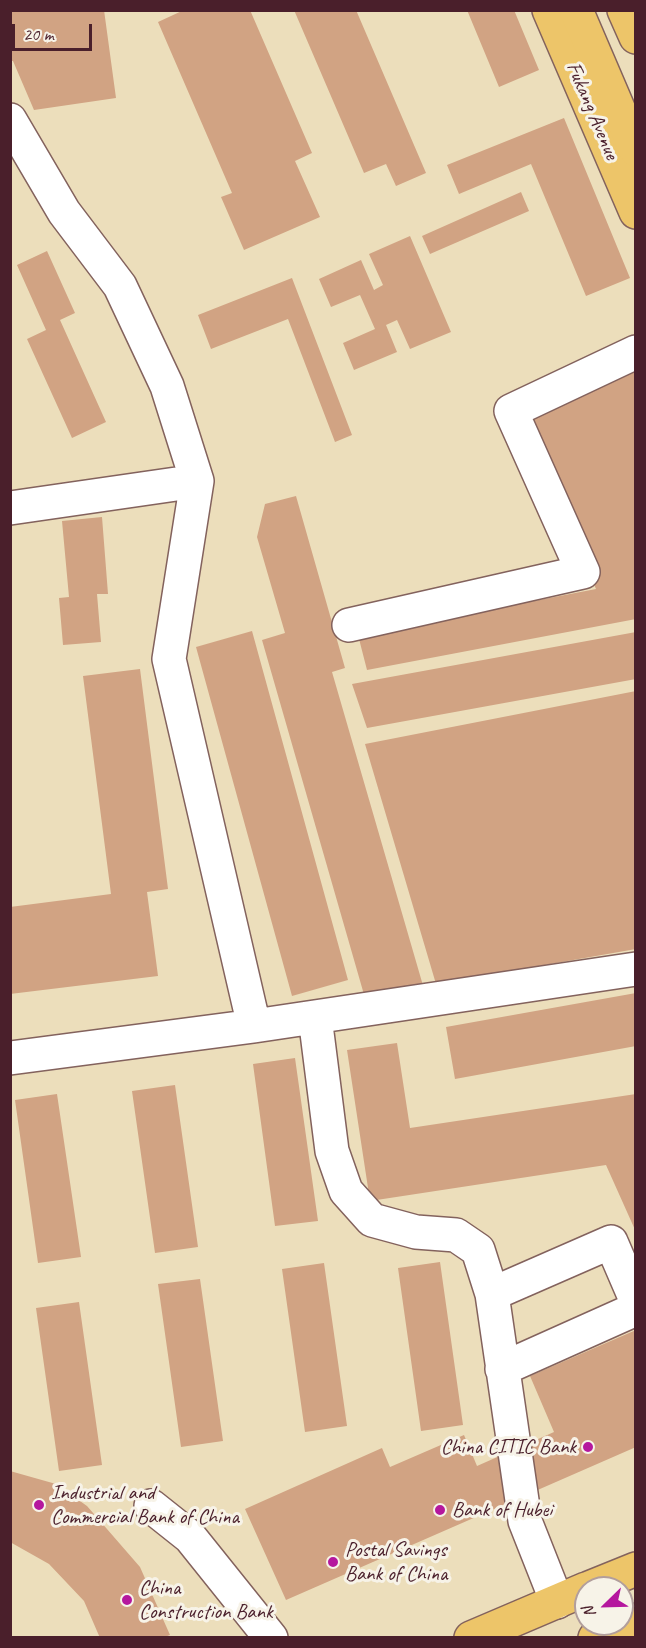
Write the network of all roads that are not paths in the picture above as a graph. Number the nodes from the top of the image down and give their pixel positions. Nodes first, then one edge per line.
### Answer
1 (549, 10) edge
2 (576, 10) edge
3 (624, 10) edge
4 (636, 37) edge
5 (10, 120) edge
6 (636, 150) edge
7 (636, 212) edge
8 (636, 352) edge
9 (197, 481) junction
10 (10, 508) edge
11 (349, 625) dead end
12 (636, 969) edge
13 (315, 1017) junction
14 (254, 1026) junction
15 (10, 1058) edge
16 (492, 1294) junction
17 (636, 1300) edge
18 (636, 1309) edge
19 (502, 1369) junction
20 (151, 1506) dead end
21 (636, 1569) edge
22 (619, 1576) edge
23 (574, 1588) edge
24 (574, 1595) edge
25 (271, 1638) edge
26 (471, 1638) edge

1 - 7 main road, Fukang Avenue
2 - 6 main road
3 - 4 main road
5 - 9 street
8 - 11 street
9 - 10 street
9 - 14 street
12 - 13 street
13 - 14 street
13 - 16 street
14 - 15 street
16 - 17 street
16 - 19 street
18 - 19 street
19 - 23 street
20 - 25 street
21 - 22 main road
24 - 26 main road

